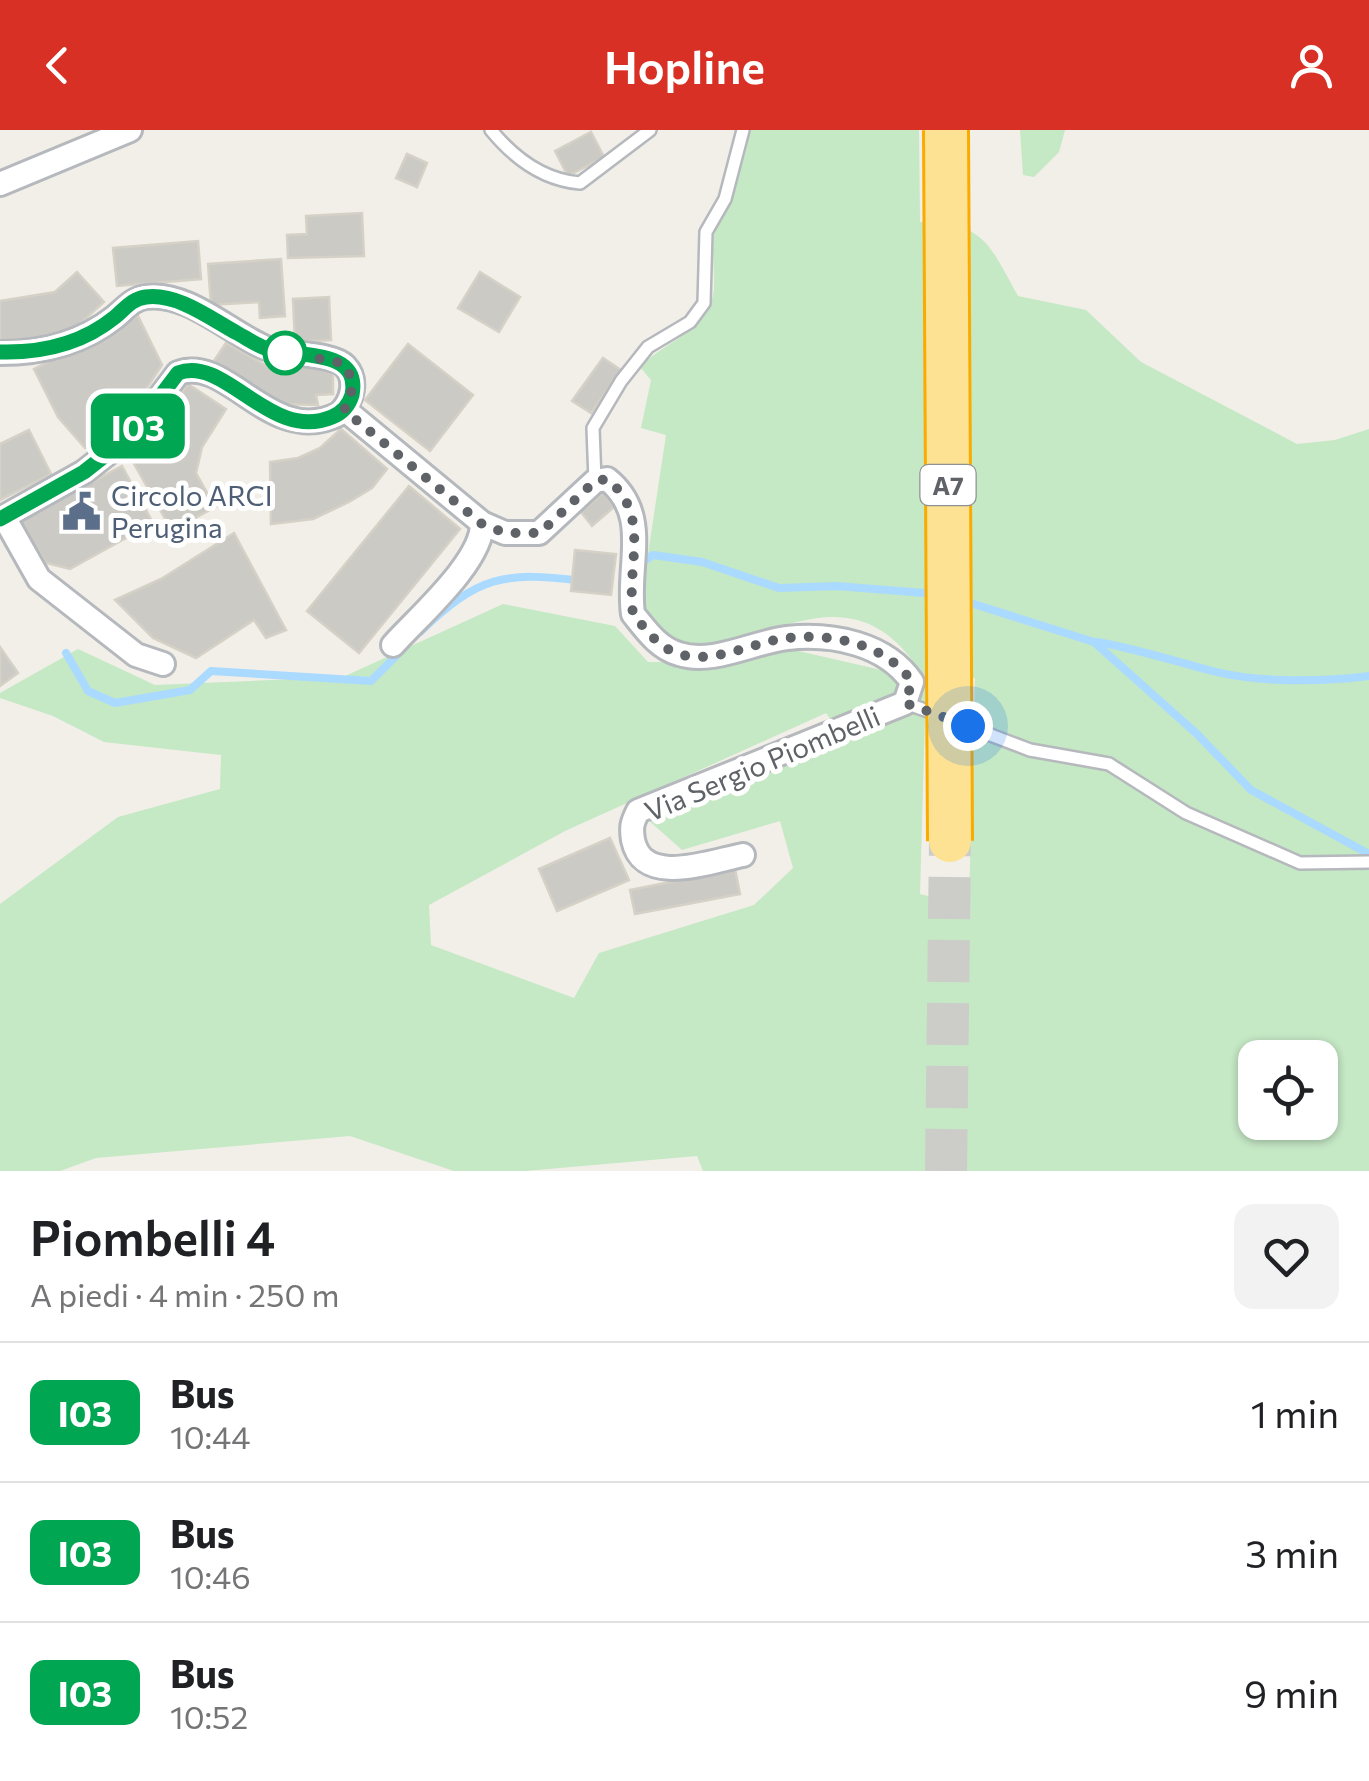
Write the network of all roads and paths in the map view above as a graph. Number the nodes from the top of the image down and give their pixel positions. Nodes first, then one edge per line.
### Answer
1 (130, 130) edge
2 (491, 130) edge
3 (650, 130) edge
4 (743, 130) edge
5 (946, 130) edge
6 (0, 182) edge
7 (0, 352) edge
8 (344, 410) junction
9 (595, 481) junction
10 (2, 518) edge
11 (482, 524) junction
12 (393, 645) dead end
13 (163, 664) dead end
14 (905, 703) junction
15 (950, 840) tunnel mouth
16 (744, 854) dead end
17 (1369, 862) edge

1 - 6 street
2 - 3 lane
4 - 9 lane
5 - 15 highway, A7, bridge
7 - 8 street
8 - 10 street
8 - 11 street
9 - 11 street
9 - 14 street, Via Sergio Piombelli
10 - 13 street
11 - 12 street
14 - 16 street, Via Sergio Piombelli
14 - 17 lane

